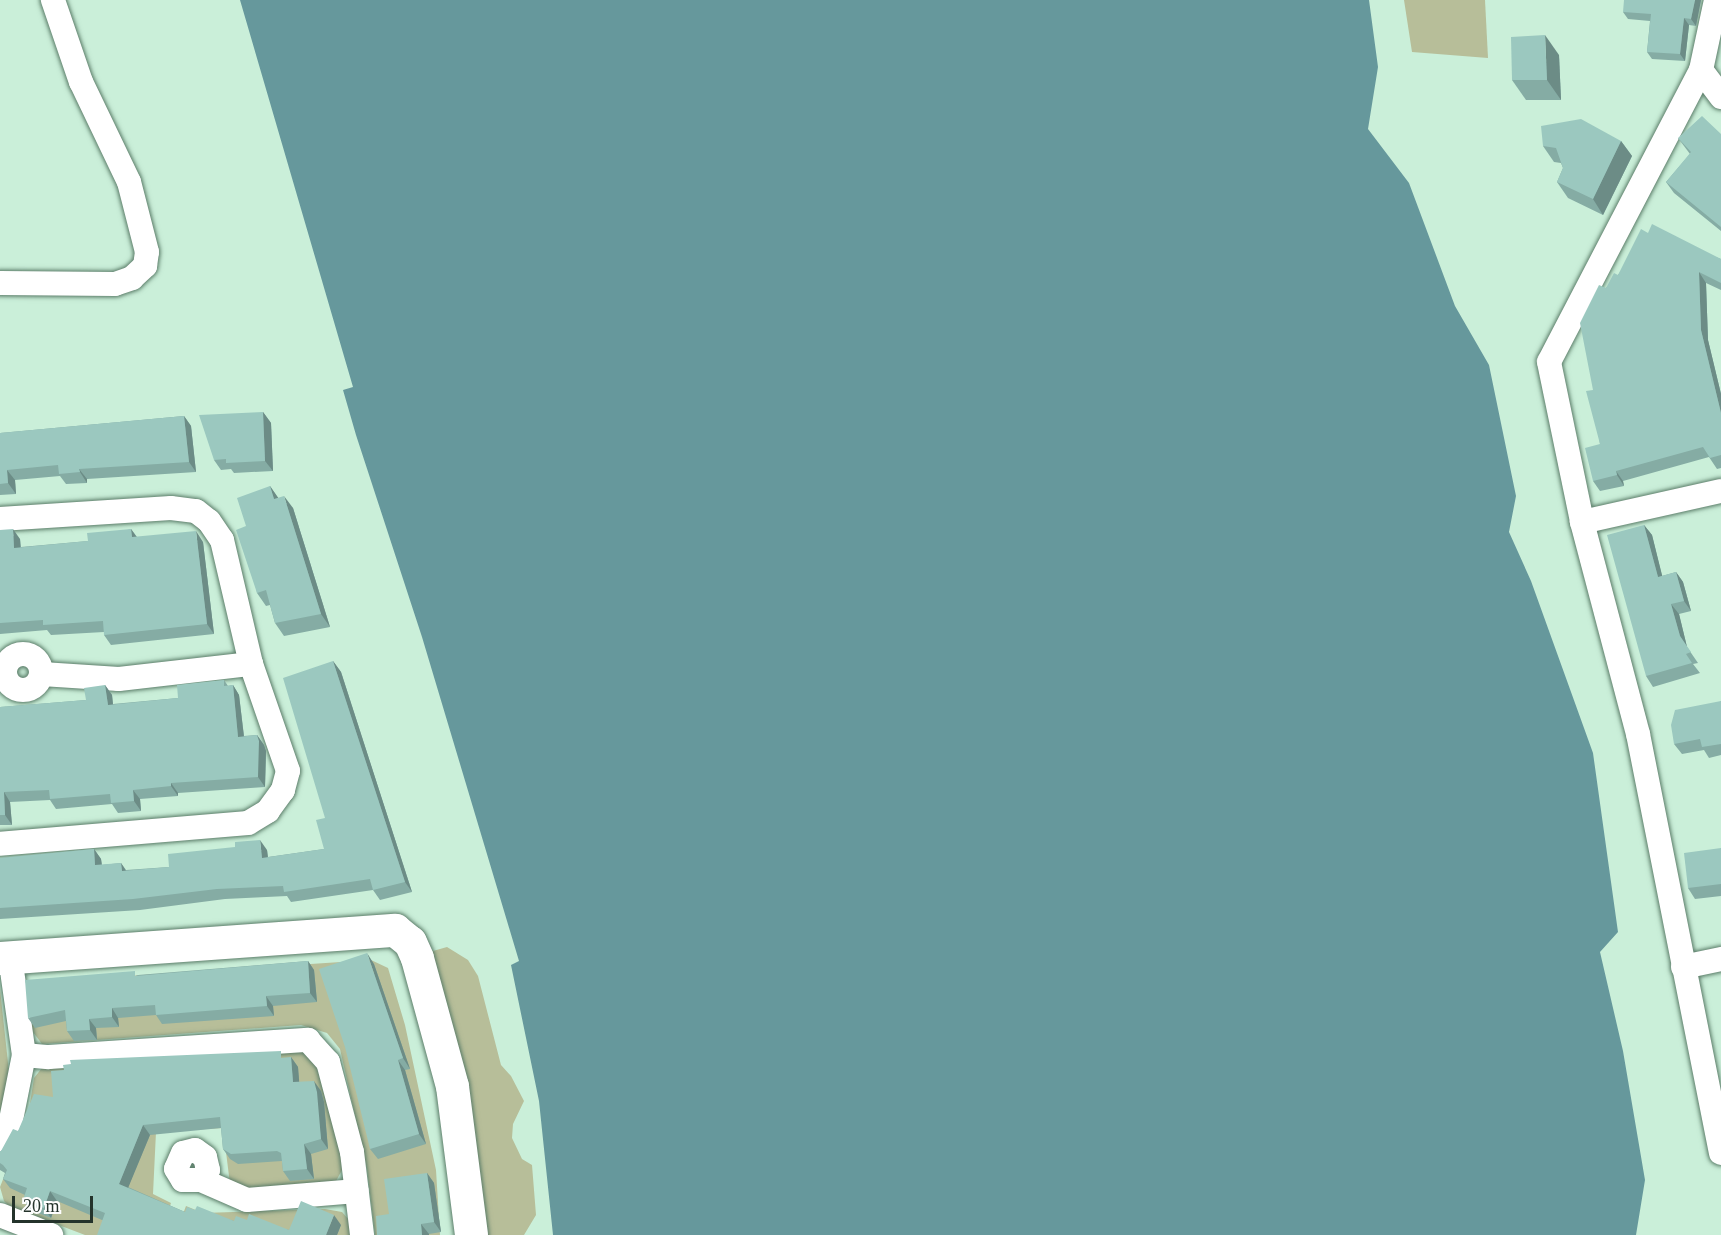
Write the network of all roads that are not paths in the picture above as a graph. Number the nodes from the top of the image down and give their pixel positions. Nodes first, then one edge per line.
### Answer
1 (53, 0) edge
2 (1716, 0) edge
3 (1701, 70) junction
4 (1721, 97) edge
5 (0, 283) edge
6 (1721, 491) edge
7 (0, 519) edge
8 (1582, 522) junction
9 (251, 664) junction
10 (3, 670) edge
11 (0, 844) edge
12 (5, 957) edge
13 (1721, 959) edge
14 (1683, 967) junction
15 (24, 1055) junction
16 (0, 1149) edge
17 (1721, 1153) edge
18 (201, 1180) dead end
19 (357, 1191) junction
20 (0, 1215) edge
21 (51, 1235) edge
22 (362, 1235) edge
23 (471, 1235) edge

1 - 5 street
2 - 3 street
3 - 4 street
3 - 8 street
6 - 8 street
7 - 9 street
8 - 14 street
9 - 10 street
9 - 11 street
12 - 15 street
12 - 23 street
13 - 14 street
14 - 17 street
15 - 16 street
15 - 19 street
18 - 19 street
19 - 22 street
20 - 21 street

